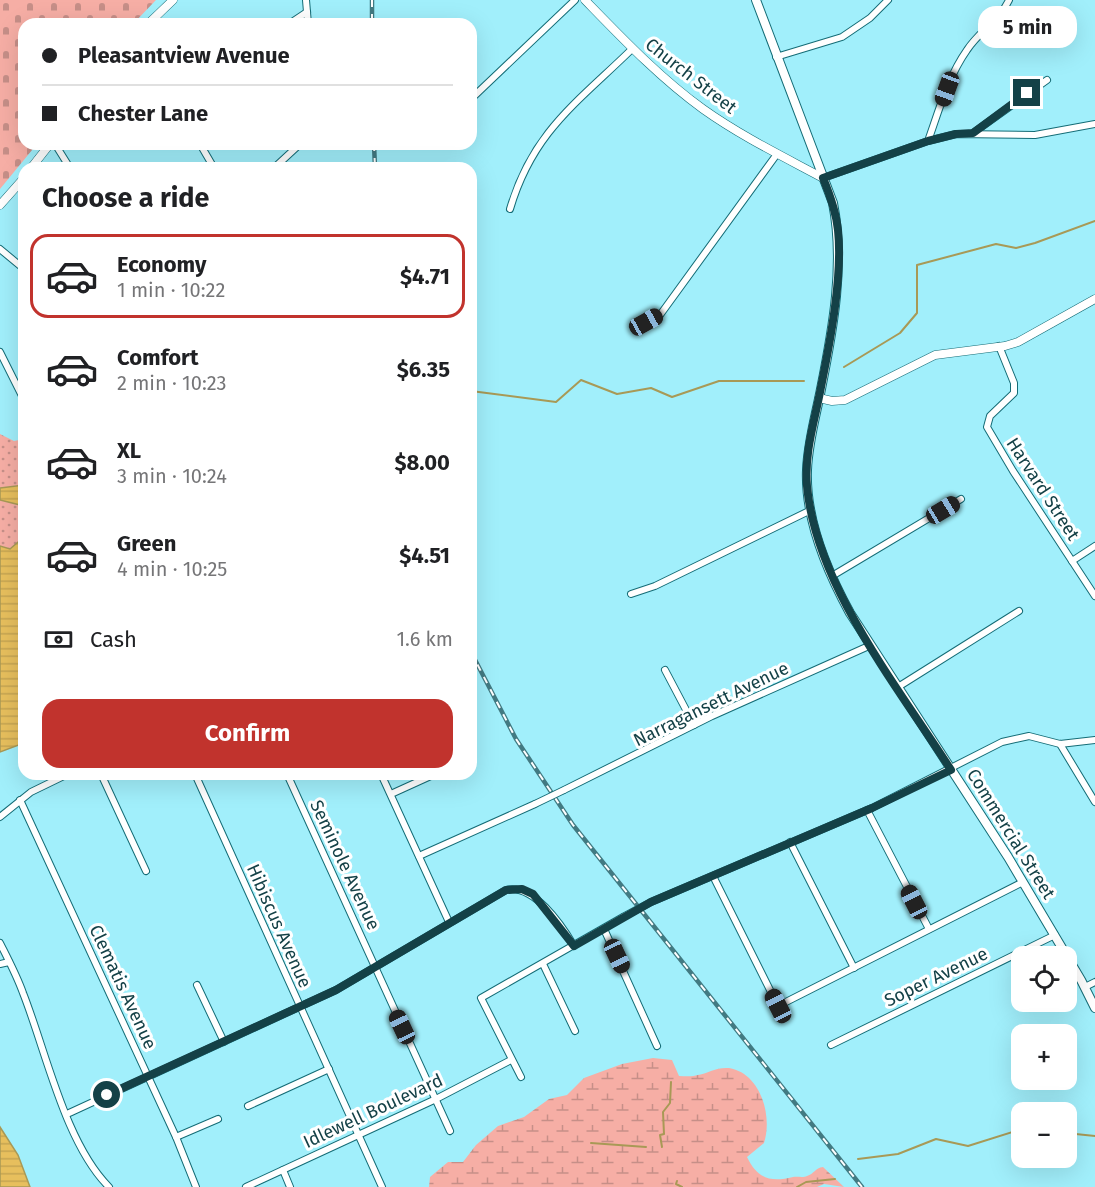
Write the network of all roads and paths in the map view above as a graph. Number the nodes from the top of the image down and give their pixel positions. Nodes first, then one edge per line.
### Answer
1 (173, 0) edge
2 (306, 0) edge
3 (575, 0) edge
4 (585, 0) edge
5 (756, 0) edge
6 (888, 0) edge
7 (1009, 0) edge
8 (307, 12) junction
9 (154, 18) edge
10 (298, 18) edge
11 (308, 18) edge
12 (632, 49) junction
13 (776, 57) junction
14 (1047, 80) dead end
15 (477, 93) edge
16 (1095, 124) edge
17 (973, 133) junction
18 (928, 141) junction
19 (45, 150) edge
20 (294, 150) edge
21 (777, 154) junction
22 (36, 162) edge
23 (280, 162) edge
24 (823, 178) junction
25 (18, 185) edge
26 (0, 205) edge
27 (510, 209) dead end
28 (0, 249) edge
29 (18, 264) edge
30 (1095, 300) edge
31 (646, 322) dead end
32 (999, 346) junction
33 (0, 352) edge
34 (18, 388) edge
35 (819, 398) junction
36 (961, 499) dead end
37 (811, 510) junction
38 (1095, 546) edge
39 (1072, 561) junction
40 (832, 576) junction
41 (631, 594) dead end
42 (1095, 596) edge
43 (1019, 611) dead end
44 (871, 645) junction
45 (665, 670) dead end
46 (898, 687) junction
47 (694, 725) junction
48 (1095, 740) edge
49 (1060, 744) junction
50 (951, 770) junction
51 (57, 780) edge
52 (103, 780) edge
53 (198, 780) edge
54 (290, 780) edge
55 (384, 780) edge
56 (422, 780) edge
57 (391, 794) junction
58 (20, 800) junction
59 (1095, 802) edge
60 (867, 810) junction
61 (0, 817) edge
62 (790, 842) junction
63 (419, 856) junction
64 (146, 871) dead end
65 (713, 876) junction
66 (1023, 882) junction
67 (449, 922) junction
68 (604, 929) junction
69 (929, 929) junction
70 (1054, 935) junction
71 (0, 943) edge
72 (574, 946) junction
73 (9, 962) junction
74 (0, 964) edge
75 (543, 964) junction
76 (375, 967) junction
77 (854, 968) junction
78 (1095, 982) edge
79 (197, 985) dead end
80 (1085, 987) junction
81 (300, 1008) junction
82 (1095, 1008) edge
83 (575, 1031) dead end
84 (224, 1042) junction
85 (831, 1045) dead end
86 (657, 1046) dead end
87 (511, 1060) junction
88 (329, 1069) junction
89 (148, 1077) junction
90 (521, 1077) dead end
91 (436, 1099) junction
92 (248, 1106) dead end
93 (67, 1113) junction
94 (218, 1119) dead end
95 (450, 1131) dead end
96 (359, 1136) junction
97 (176, 1137) junction
98 (283, 1170) junction
99 (109, 1187) edge
100 (196, 1187) edge
101 (246, 1187) edge
102 (290, 1187) edge
103 (382, 1187) edge

1 - 9 street
2 - 8 street
3 - 15 street
4 - 12 street, Church Street
5 - 13 main road, Commercial Street
6 - 13 street
7 - 18 street
8 - 10 street
8 - 11 street
12 - 21 street, Church Street
12 - 27 street
13 - 24 main road, Commercial Street
14 - 17 street
16 - 17 street
17 - 18 street
18 - 24 street
19 - 22 street
20 - 23 street
21 - 24 street, Church Street
21 - 31 street
24 - 35 main road, Commercial Street
25 - 26 street
28 - 29 street
30 - 32 street
32 - 35 street
32 - 39 street, Harvard Street
33 - 34 street
35 - 37 main road, Commercial Street
36 - 40 street
37 - 40 main road, Commercial Street
37 - 41 street
38 - 39 street
39 - 42 street, Harvard Street
40 - 44 main road, Commercial Street
43 - 46 street
44 - 46 main road, Commercial Street
44 - 47 street, Narragansett Avenue
45 - 47 street
46 - 50 main road, Commercial Street
47 - 63 street, Narragansett Avenue, bridge
48 - 49 street
49 - 50 street
49 - 59 street
50 - 60 street
50 - 66 main road, Commercial Street
51 - 58 street
52 - 64 street
53 - 81 street, Hibiscus Avenue
54 - 76 street, Seminole Avenue
55 - 57 street
56 - 57 street
57 - 63 street
58 - 61 street
58 - 89 street, Clematis Avenue
60 - 62 street
60 - 69 street
62 - 65 street
62 - 77 street
63 - 67 street
65 - 68 street, bridge
65 - 77 street
66 - 69 street
66 - 70 main road, Commercial Street
67 - 72 street
67 - 76 street
68 - 72 street
68 - 86 street
69 - 77 street
70 - 80 main road, Commercial Street
70 - 85 street, Soper Avenue
71 - 73 street
72 - 75 street
73 - 74 street
73 - 93 street
75 - 83 street
75 - 87 street
76 - 81 street
76 - 91 street, Seminole Avenue
78 - 80 street
79 - 84 street
80 - 82 main road, Commercial Street
81 - 84 street
81 - 88 street, Hibiscus Avenue
84 - 89 street
87 - 90 street
87 - 91 street, Idlewell Boulevard
88 - 92 street
88 - 96 street, Hibiscus Avenue
89 - 93 street
89 - 97 street, Clematis Avenue
91 - 95 street, Seminole Avenue
91 - 96 street, Idlewell Boulevard
93 - 99 street
94 - 97 street
96 - 98 street, Idlewell Boulevard
96 - 103 street, Hibiscus Avenue
97 - 100 street, Clematis Avenue
98 - 101 street, Idlewell Boulevard
98 - 102 street

